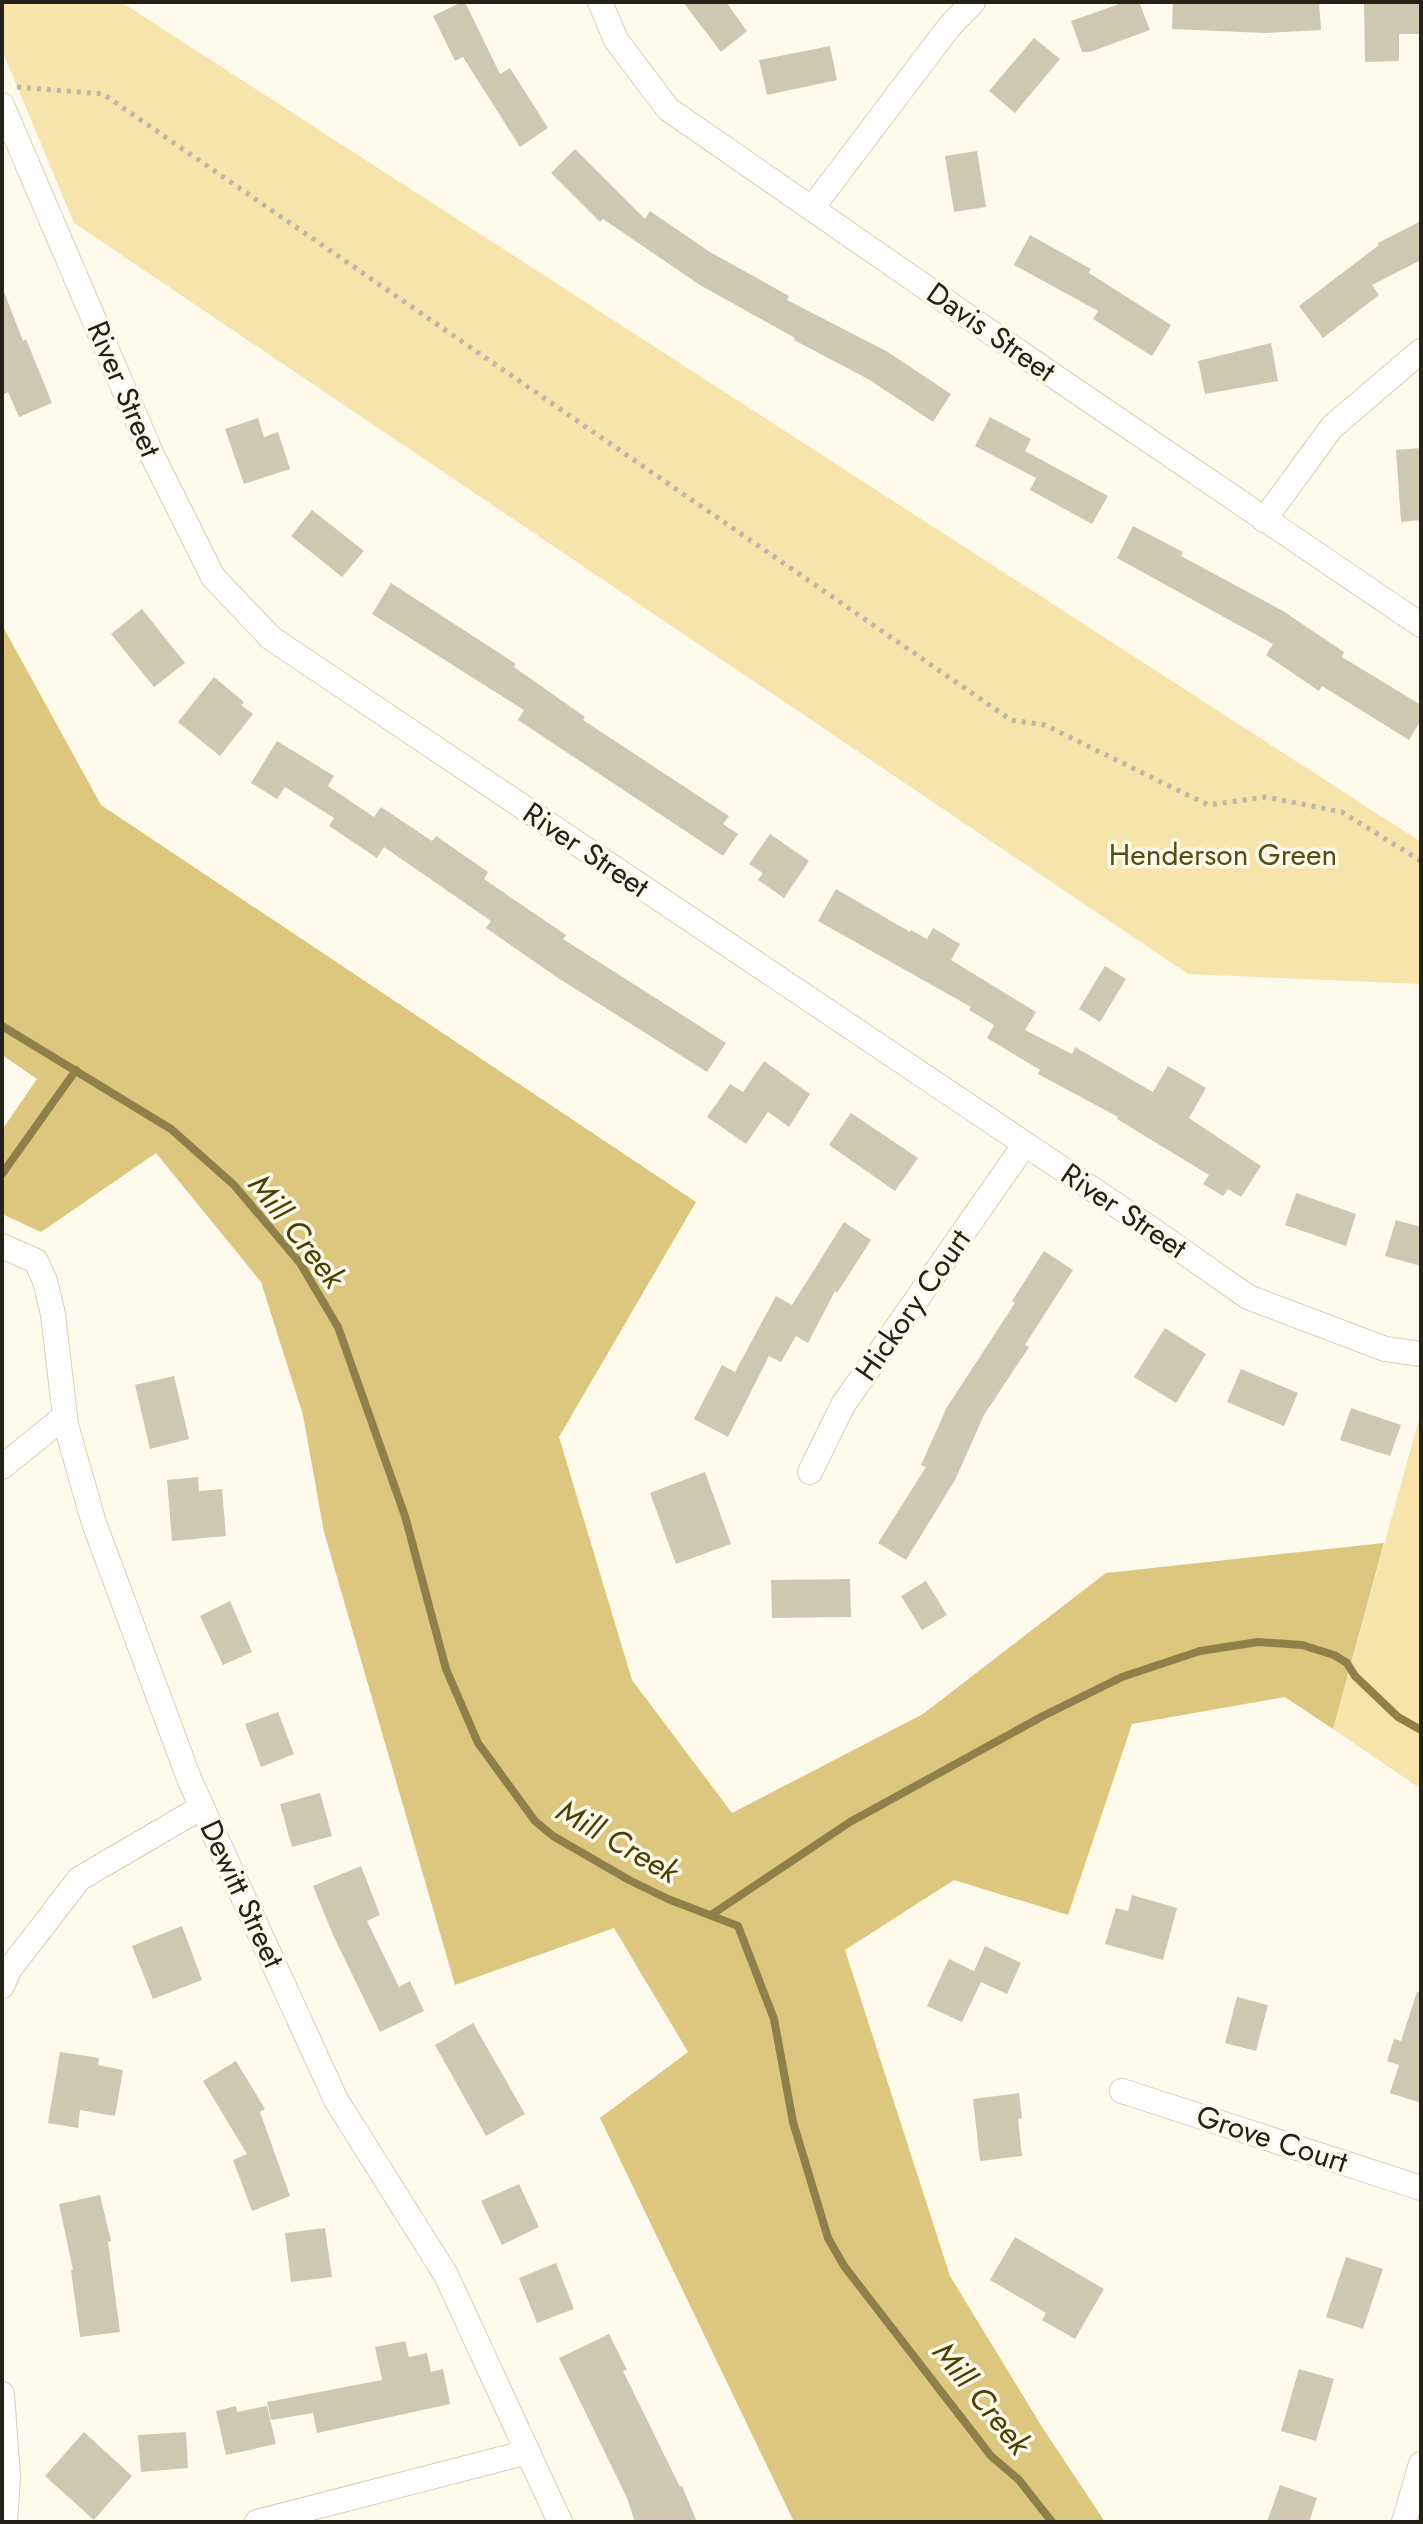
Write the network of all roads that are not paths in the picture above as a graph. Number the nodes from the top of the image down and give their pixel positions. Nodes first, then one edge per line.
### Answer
1 (600, 2) edge
2 (973, 2) edge
3 (8, 96) edge
4 (812, 208) junction
5 (1421, 351) edge
6 (1264, 520) junction
7 (1421, 625) edge
8 (1025, 1144) junction
9 (2, 1246) edge
10 (1421, 1354) edge
11 (65, 1416) junction
12 (2, 1467) edge
13 (810, 1472) dead end
14 (202, 1807) junction
15 (2, 1986) edge
16 (1122, 2091) dead end
17 (1421, 2188) edge
18 (2, 2394) edge
19 (528, 2452) junction
20 (1421, 2464) edge
21 (5, 2522) edge
22 (257, 2522) edge
23 (560, 2522) edge
24 (1404, 2522) edge

1 - 4 street, Davis Street
2 - 4 street
3 - 8 street, River Street
4 - 6 street, Davis Street
5 - 6 street
6 - 7 street, Davis Street
8 - 10 street, River Street
8 - 13 street, Hickory Court
9 - 11 street, Dewitt Street
11 - 12 street
11 - 14 street, Dewitt Street
14 - 15 street
14 - 19 street, Dewitt Street
16 - 17 street, Grove Court
18 - 21 street
19 - 22 street
19 - 23 street, Dewitt Street
20 - 24 street

